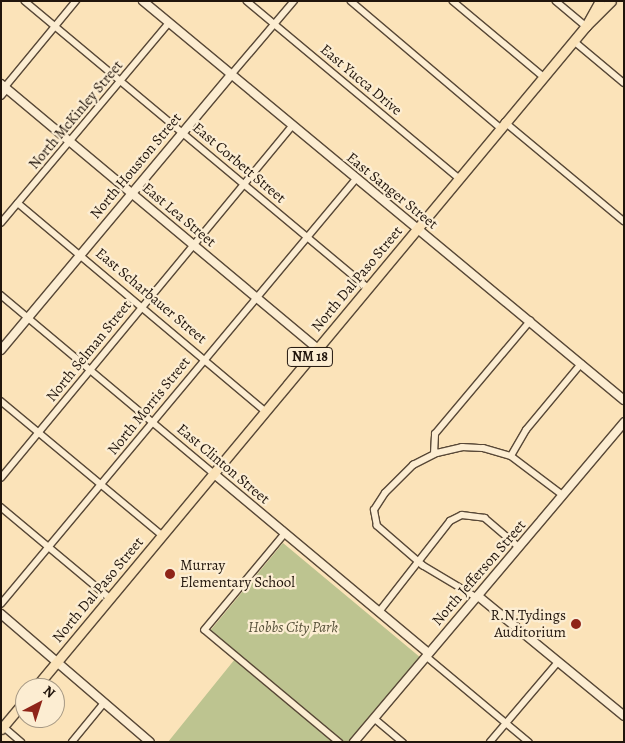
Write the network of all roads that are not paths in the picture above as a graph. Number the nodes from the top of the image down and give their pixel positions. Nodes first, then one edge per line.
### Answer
1 (25, 1) edge
2 (76, 1) edge
3 (143, 1) edge
4 (247, 1) edge
5 (294, 1) edge
6 (351, 1) edge
7 (453, 1) edge
8 (556, 1) edge
9 (600, 1) edge
10 (610, 1) edge
11 (169, 23) junction
12 (274, 23) junction
13 (55, 26) junction
14 (586, 26) junction
15 (574, 41) junction
16 (231, 74) junction
17 (544, 77) junction
18 (120, 81) junction
19 (624, 83) edge
20 (4, 87) edge
21 (1, 96) edge
22 (503, 125) junction
23 (292, 126) junction
24 (182, 132) junction
25 (69, 141) junction
26 (459, 178) junction
27 (356, 179) junction
28 (244, 184) junction
29 (132, 194) junction
30 (18, 203) junction
31 (624, 221) edge
32 (1, 223) edge
33 (417, 229) junction
34 (307, 237) junction
35 (194, 244) junction
36 (80, 255) junction
37 (367, 287) junction
38 (1, 294) edge
39 (256, 297) junction
40 (142, 307) junction
41 (28, 317) junction
42 (530, 321) junction
43 (317, 348) junction
44 (1, 350) edge
45 (204, 359) junction
46 (581, 364) junction
47 (90, 369) junction
48 (624, 400) edge
49 (1, 401) edge
50 (265, 411) junction
51 (152, 422) junction
52 (624, 422) edge
53 (39, 432) junction
54 (434, 454) junction
55 (512, 456) junction
56 (213, 473) junction
57 (1, 478) edge
58 (101, 484) junction
59 (563, 495) junction
60 (1, 506) edge
61 (285, 534) junction
62 (162, 535) junction
63 (49, 547) junction
64 (520, 547) junction
65 (416, 561) junction
66 (477, 596) junction
67 (110, 598) junction
68 (1, 604) edge
69 (379, 612) junction
70 (1, 614) edge
71 (427, 655) junction
72 (57, 662) junction
73 (558, 662) junction
74 (43, 678) edge
75 (104, 703) junction
76 (15, 711) edge
77 (624, 716) edge
78 (374, 718) junction
79 (506, 723) junction
80 (3, 725) edge
81 (148, 741) edge
82 (21, 742) edge
83 (72, 742) edge
84 (339, 742) edge
85 (354, 742) edge
86 (403, 742) edge
87 (490, 742) edge
88 (528, 742) edge

1 - 13 street, East Corbett Street
2 - 13 street
3 - 11 street, East Sanger Street
4 - 12 street, East Yucca Drive
5 - 12 street, North Houston Street
6 - 22 street
7 - 17 street
8 - 14 street
9 - 14 main road, North Dal Paso Street / NM 18
10 - 14 main road, North Dal Paso Street / NM 18
11 - 16 street, East Sanger Street
11 - 18 street, North McKinley Street
12 - 16 street, North Houston Street
12 - 26 street, East Yucca Drive
13 - 18 street, East Corbett Street
13 - 20 street
14 - 15 main road, North Dal Paso Street / NM 18
15 - 17 main road, North Dal Paso Street / NM 18
15 - 19 street
16 - 23 street, East Sanger Street
16 - 24 street, North Houston Street
17 - 22 main road, North Dal Paso Street / NM 18
18 - 24 street, East Corbett Street
18 - 25 street, North McKinley Street
20 - 21 street
20 - 25 street, East Lea Street
22 - 26 main road, North Dal Paso Street / NM 18
22 - 31 street
23 - 27 street, East Sanger Street
23 - 28 street, North Selman Street
24 - 28 street, East Corbett Street
24 - 29 street, North Houston Street
25 - 29 street, East Lea Street
25 - 30 street, North McKinley Street
26 - 33 main road, North Dal Paso Street / NM 18
27 - 33 street, East Sanger Street
27 - 34 street, North Morris Street
28 - 34 street, East Corbett Street
28 - 35 street, North Selman Street
29 - 35 street, East Lea Street
29 - 36 street, North Houston Street
30 - 32 street, North McKinley Street
30 - 36 street, East Scharbauer Street
33 - 37 main road, North Dal Paso Street / NM 18
33 - 42 street, East Sanger Street
34 - 37 street, East Corbett Street
34 - 39 street, North Morris Street
35 - 39 street, East Lea Street
35 - 40 street, North Selman Street
36 - 40 street, East Scharbauer Street
36 - 41 street, North Houston Street
37 - 43 main road, North Dal Paso Street / NM 18
38 - 41 street, East Clinton Street
39 - 43 street, East Lea Street
39 - 45 street, North Morris Street
40 - 45 street, East Scharbauer Street
40 - 47 street, North Selman Street
41 - 44 street, North Houston Street
41 - 47 street, East Clinton Street
42 - 46 street, East Sanger Street
42 - 54 street
43 - 50 main road, North Dal Paso Street / NM 18
45 - 50 street, East Scharbauer Street
45 - 51 street, North Morris Street
46 - 48 street, East Sanger Street
46 - 55 street
47 - 51 street, East Clinton Street
47 - 53 street, North Selman Street
49 - 53 street
50 - 56 main road, North Dal Paso Street / NM 18
51 - 56 street, East Clinton Street
51 - 58 street, North Morris Street
52 - 59 street, North Jefferson Street
53 - 57 street, North Selman Street
53 - 58 street
54 - 55 street
54 - 65 street
55 - 59 street
56 - 61 street, East Clinton Street
56 - 62 main road, North Dal Paso Street / NM 18
58 - 62 street
58 - 63 street, North Morris Street
59 - 64 street, North Jefferson Street
60 - 63 street
61 - 69 street, East Clinton Street
61 - 84 street
62 - 67 main road, North Dal Paso Street / NM 18
63 - 67 street
63 - 68 street, North Morris Street
64 - 65 street
64 - 66 street, North Jefferson Street
65 - 66 street
65 - 69 street
66 - 71 street, North Jefferson Street
66 - 73 street
67 - 72 main road, North Dal Paso Street / NM 18
69 - 71 street, East Clinton Street
70 - 72 street
71 - 78 street, North Jefferson Street
71 - 79 street, East Clinton Street
72 - 74 main road, North Dal Paso Street / NM 18
72 - 75 street
73 - 77 street
73 - 79 street
75 - 81 street
75 - 83 street
76 - 80 main road
78 - 85 street, North Jefferson Street
78 - 86 street
79 - 87 street
79 - 88 street, East Clinton Street
80 - 82 street

